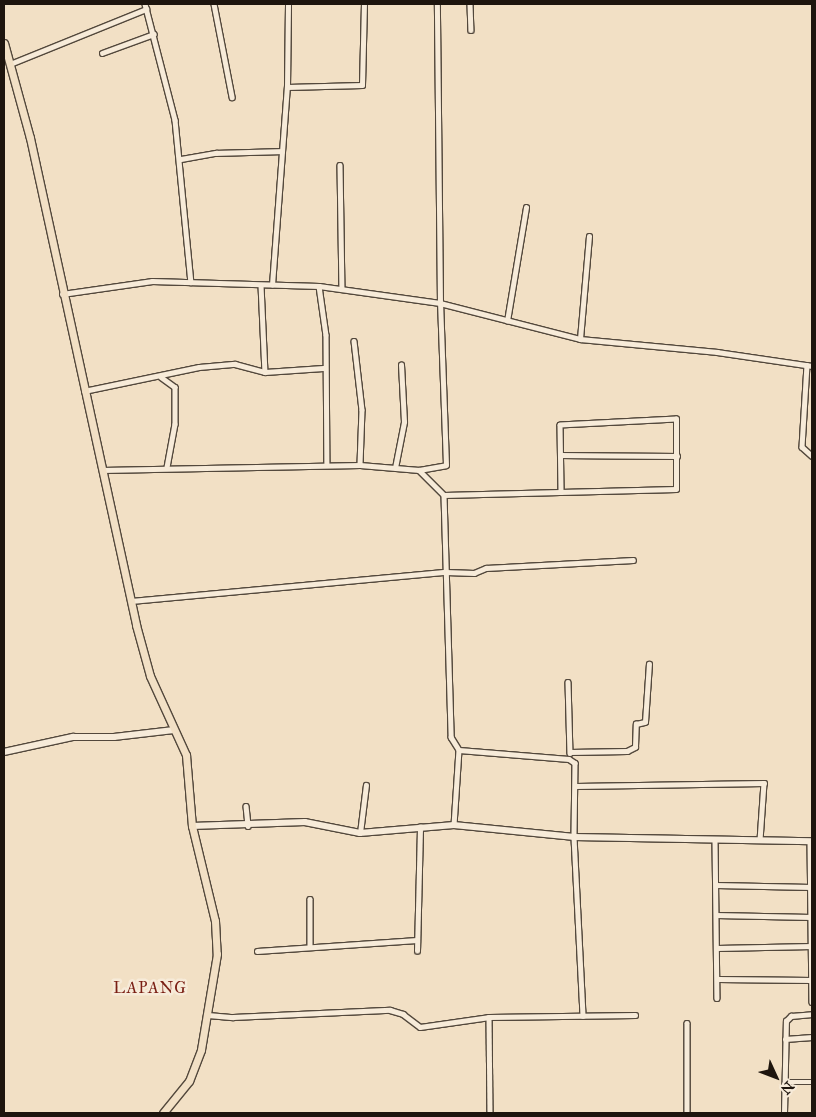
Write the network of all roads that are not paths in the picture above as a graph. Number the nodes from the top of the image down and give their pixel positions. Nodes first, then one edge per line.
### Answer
1 (214, 4) edge
2 (288, 4) edge
3 (364, 4) edge
4 (437, 4) edge
5 (470, 4) edge
6 (145, 6) edge
7 (471, 30) dead end
8 (154, 34) junction
9 (4, 43) edge
10 (102, 53) dead end
11 (6, 55) edge
12 (10, 64) junction
13 (287, 87) junction
14 (232, 97) dead end
15 (282, 151) junction
16 (181, 159) junction
17 (340, 165) dead end
18 (526, 208) dead end
19 (589, 236) dead end
20 (191, 282) junction
21 (261, 285) junction
22 (272, 285) junction
23 (319, 286) junction
24 (342, 288) junction
25 (62, 294) junction
26 (440, 303) junction
27 (507, 321) junction
28 (580, 339) junction
29 (354, 341) dead end
30 (401, 365) dead end
31 (810, 365) edge
32 (324, 368) junction
33 (264, 372) junction
34 (160, 376) junction
35 (84, 391) junction
36 (560, 455) junction
37 (676, 456) junction
38 (812, 456) edge
39 (327, 464) junction
40 (360, 464) junction
41 (167, 467) junction
42 (395, 468) junction
43 (102, 470) junction
44 (419, 470) junction
45 (561, 492) junction
46 (444, 495) junction
47 (634, 560) dead end
48 (446, 572) junction
49 (131, 601) junction
50 (649, 664) dead end
51 (568, 682) dead end
52 (174, 730) junction
53 (459, 750) junction
54 (4, 752) edge
55 (570, 752) junction
56 (569, 759) junction
57 (366, 785) dead end
58 (576, 786) junction
59 (246, 806) dead end
60 (454, 825) junction
61 (192, 826) junction
62 (248, 826) junction
63 (420, 827) junction
64 (360, 833) junction
65 (574, 837) junction
66 (716, 840) junction
67 (760, 840) junction
68 (811, 841) edge
69 (716, 885) junction
70 (811, 887) edge
71 (310, 899) dead end
72 (716, 915) junction
73 (811, 917) junction
74 (418, 940) junction
75 (310, 947) junction
76 (811, 947) edge
77 (717, 948) junction
78 (417, 951) dead end
79 (257, 952) dead end
80 (718, 979) junction
81 (811, 980) edge
82 (717, 998) dead end
83 (812, 1002) edge
84 (812, 1014) edge
85 (208, 1015) junction
86 (635, 1015) dead end
87 (583, 1016) junction
88 (489, 1017) junction
89 (687, 1023) dead end
90 (812, 1037) edge
91 (785, 1038) junction
92 (785, 1082) junction
93 (812, 1082) edge
94 (162, 1113) edge
95 (490, 1113) edge
96 (687, 1113) edge
97 (784, 1113) edge

1 - 14 street
2 - 13 street
3 - 13 street
4 - 26 street
5 - 7 street
6 - 8 street
6 - 12 street
8 - 10 street
8 - 16 street
9 - 11 main road
11 - 12 main road
12 - 25 main road
13 - 15 street
15 - 16 street
15 - 22 street
16 - 20 street
17 - 24 street
18 - 27 street
19 - 28 street
20 - 21 street
20 - 25 street
21 - 22 street
21 - 33 street
22 - 23 street
23 - 24 street
23 - 32 street
24 - 26 street
25 - 35 main road
26 - 27 street
26 - 44 street
27 - 28 street
28 - 31 street
29 - 40 street
30 - 42 street
31 - 38 street
32 - 33 street
32 - 39 street
33 - 34 street
34 - 35 street
34 - 41 street
35 - 43 main road
36 - 37 street
36 - 37 street
36 - 45 street
37 - 45 street
39 - 40 street
39 - 41 street
40 - 42 street
41 - 43 street
42 - 44 street
43 - 49 main road
44 - 46 street
45 - 46 street
46 - 48 street
47 - 48 street
48 - 49 street
48 - 53 street
49 - 52 main road
50 - 55 street
51 - 55 street
52 - 54 street
52 - 61 main road
53 - 56 street
53 - 60 street
55 - 56 street
56 - 58 street
57 - 64 street
58 - 65 street
58 - 67 street
59 - 62 street
60 - 63 street
60 - 65 street
61 - 62 street
61 - 85 main road
62 - 64 street
63 - 64 street
63 - 74 street
65 - 66 street
65 - 87 street
66 - 67 street
66 - 69 street
67 - 68 street
68 - 70 street
69 - 70 street
69 - 72 street
70 - 73 street
71 - 75 street
72 - 73 street
72 - 77 street
73 - 76 street
74 - 75 street
74 - 78 street
75 - 79 street
76 - 77 street
76 - 81 street
77 - 80 street
80 - 81 street
80 - 82 street
81 - 83 street
84 - 91 street
85 - 88 street
85 - 94 main road
86 - 87 street
87 - 88 street
88 - 95 street
89 - 96 street
90 - 91 street
91 - 92 street
92 - 93 street
92 - 97 street

